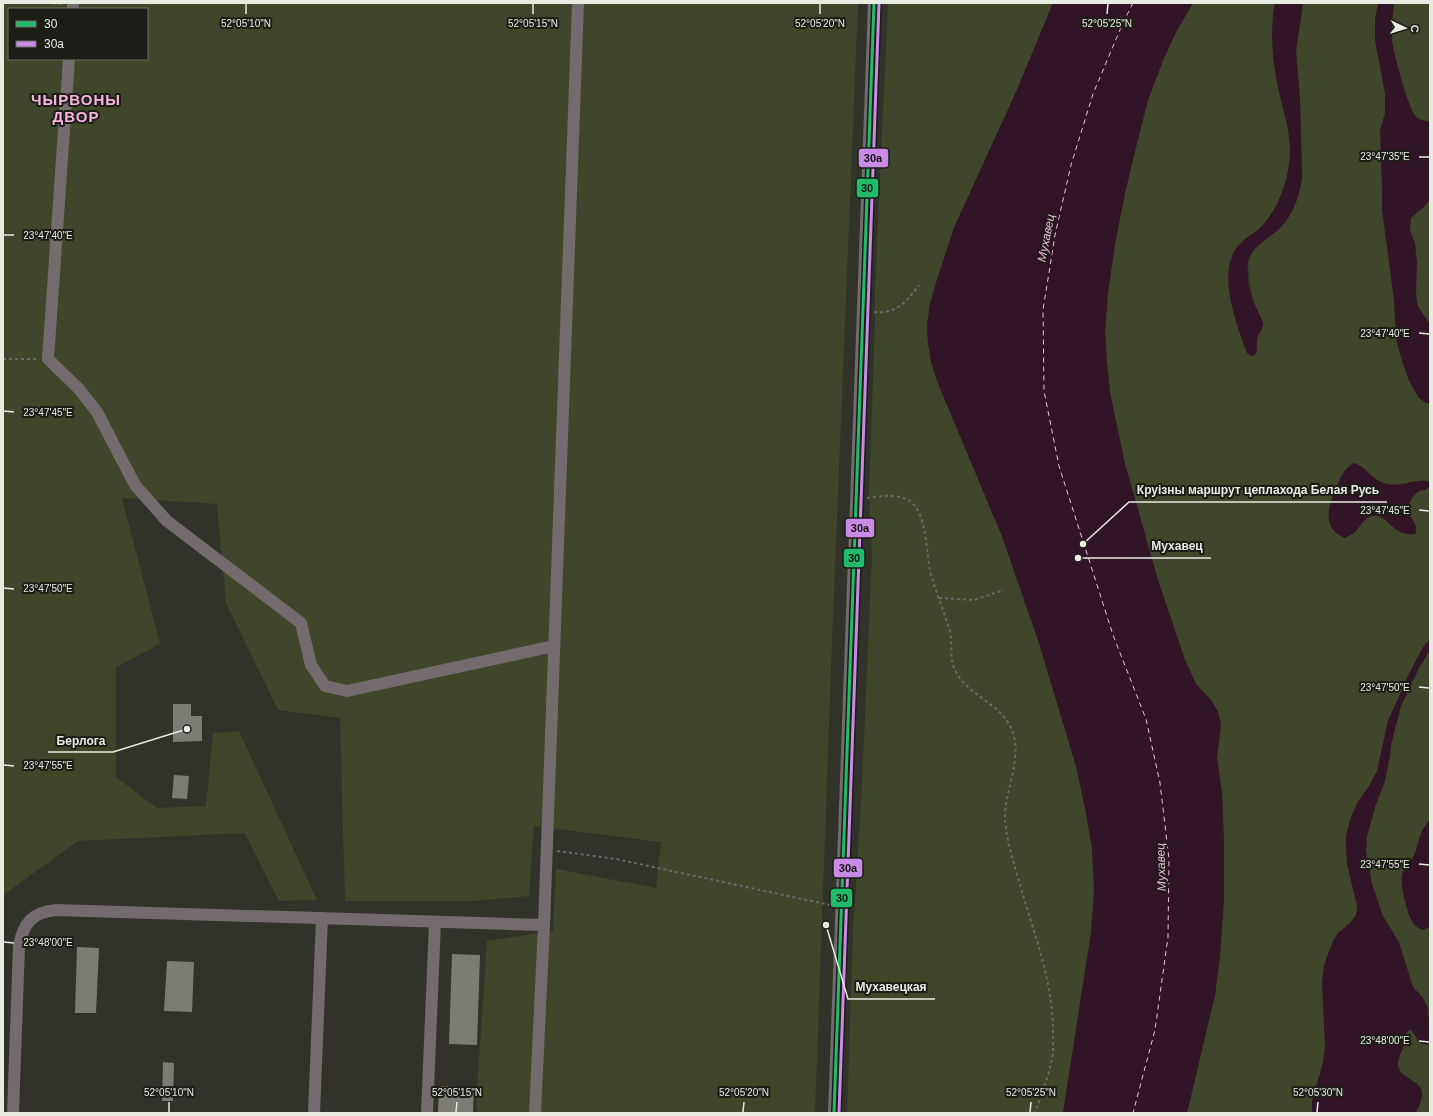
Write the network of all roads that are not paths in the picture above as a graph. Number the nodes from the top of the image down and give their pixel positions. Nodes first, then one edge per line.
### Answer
1 (578, 3) edge
2 (874, 3) edge
3 (69, 60) edge
4 (554, 646) junction
5 (322, 918) junction
6 (435, 922) junction
7 (544, 925) junction
8 (13, 1113) edge
9 (314, 1113) edge
10 (427, 1113) edge
11 (535, 1113) edge
12 (834, 1113) edge

1 - 4 street
2 - 12 street
3 - 4 street
4 - 7 street
5 - 6 street
5 - 8 street
5 - 9 street
6 - 7 street
6 - 10 street
7 - 11 street

